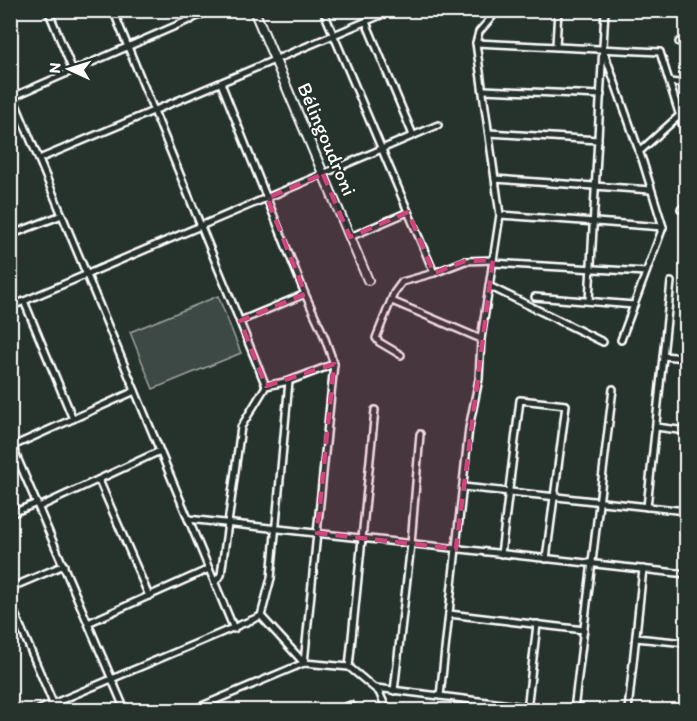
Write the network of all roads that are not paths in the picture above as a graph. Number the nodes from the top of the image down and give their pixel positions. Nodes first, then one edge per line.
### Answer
1 (48, 10) edge
2 (113, 10) edge
3 (187, 10) edge
4 (212, 10) edge
5 (254, 10) edge
6 (323, 10) edge
7 (393, 10) edge
8 (498, 10) edge
9 (558, 10) edge
10 (606, 10) edge
11 (191, 20) junction
12 (366, 22) junction
13 (334, 35) junction
14 (679, 42) dead end
15 (476, 43) junction
16 (687, 43) edge
17 (556, 46) junction
18 (128, 47) junction
19 (603, 49) junction
20 (275, 60) junction
21 (73, 71) junction
22 (670, 82) junction
23 (221, 83) junction
24 (687, 84) edge
25 (10, 90) edge
26 (483, 90) junction
27 (601, 95) junction
28 (12, 98) edge
29 (154, 111) junction
30 (680, 115) junction
31 (438, 125) dead end
32 (489, 133) junction
33 (413, 135) junction
34 (687, 136) edge
35 (598, 140) junction
36 (382, 149) junction
37 (639, 152) junction
38 (39, 159) junction
39 (323, 174) junction
40 (495, 180) junction
41 (595, 186) junction
42 (651, 190) junction
43 (267, 198) junction
44 (408, 212) junction
45 (62, 215) junction
46 (500, 215) junction
47 (593, 222) junction
48 (201, 226) junction
49 (663, 227) junction
50 (10, 235) edge
51 (350, 237) junction
52 (493, 262) junction
53 (590, 269) junction
54 (646, 272) junction
55 (434, 273) junction
56 (87, 274) junction
57 (368, 280) dead end
58 (671, 282) dead end
59 (489, 286) junction
60 (305, 294) junction
61 (535, 297) dead end
62 (24, 301) junction
63 (392, 301) junction
64 (589, 301) junction
65 (634, 305) junction
66 (10, 307) edge
67 (240, 321) junction
68 (481, 339) junction
69 (621, 340) dead end
70 (603, 342) dead end
71 (401, 355) dead end
72 (663, 356) junction
73 (687, 358) edge
74 (334, 364) junction
75 (289, 381) junction
76 (266, 386) junction
77 (613, 388) dead end
78 (135, 391) junction
79 (375, 410) dead end
80 (73, 419) junction
81 (656, 427) junction
82 (687, 430) edge
83 (420, 434) dead end
84 (12, 443) edge
85 (160, 451) junction
86 (99, 480) junction
87 (462, 487) junction
88 (509, 492) junction
89 (554, 497) junction
90 (599, 502) junction
91 (38, 505) junction
92 (647, 507) junction
93 (687, 511) edge
94 (10, 514) edge
95 (188, 519) junction
96 (228, 523) junction
97 (276, 529) junction
98 (317, 533) junction
99 (362, 538) junction
100 (411, 544) junction
101 (456, 549) junction
102 (501, 554) junction
103 (546, 559) junction
104 (592, 564) junction
105 (64, 565) junction
106 (210, 569) junction
107 (643, 570) junction
108 (687, 574) edge
109 (215, 582) junction
110 (10, 588) edge
111 (148, 596) junction
112 (10, 602) edge
113 (449, 614) junction
114 (261, 616) junction
115 (88, 623) junction
116 (537, 624) junction
117 (234, 629) junction
118 (584, 630) junction
119 (636, 638) junction
120 (687, 643) edge
121 (304, 663) junction
122 (350, 667) junction
123 (112, 680) junction
124 (374, 688) junction
125 (394, 691) junction
126 (440, 696) junction
127 (53, 704) junction
128 (351, 705) dead end
129 (527, 709) edge
130 (38, 711) edge
131 (56, 711) edge
132 (125, 711) edge
133 (192, 711) edge
134 (338, 711) edge
135 (387, 711) edge
136 (574, 711) edge
137 (628, 711) edge

1 - 21 street
2 - 18 street
3 - 11 street
4 - 11 street
5 - 20 street, Bélingoudroni
6 - 13 street
7 - 12 street
8 - 15 street
9 - 17 street
10 - 19 street
11 - 18 street
12 - 13 street
12 - 33 street
13 - 20 street
13 - 36 street
14 - 16 street
15 - 17 street
15 - 26 street
17 - 19 street
18 - 21 street
18 - 29 street
19 - 22 street
19 - 27 street
19 - 37 street
20 - 23 street
20 - 39 street, Bélingoudroni
21 - 28 street
22 - 24 street
22 - 30 street
23 - 29 street
23 - 43 street
25 - 28 street
26 - 27 street
26 - 32 street
27 - 35 street
28 - 38 street
29 - 38 street
29 - 48 street
30 - 34 street
30 - 37 street
31 - 33 street
32 - 35 street
32 - 40 street
33 - 36 street
35 - 41 street
36 - 39 street
36 - 44 street
37 - 42 street
38 - 45 street
39 - 43 street
39 - 51 street, Bélingoudroni
40 - 41 street
40 - 46 street
41 - 42 street
41 - 47 street
42 - 49 street
43 - 48 street
43 - 60 street
44 - 51 street
44 - 55 street
45 - 50 street
45 - 56 street
46 - 47 street
46 - 52 street
47 - 49 street
47 - 53 street
48 - 56 street
48 - 67 street
49 - 54 street
51 - 57 street, Bélingoudroni
52 - 53 street
52 - 55 street
52 - 59 street
53 - 54 street
53 - 64 street
54 - 65 street
55 - 63 street
56 - 62 street
56 - 78 street
58 - 72 street
59 - 68 street
59 - 70 street
60 - 67 street
60 - 74 street
61 - 64 street
62 - 66 street
62 - 80 street
63 - 68 street
63 - 71 street
64 - 65 street
65 - 69 street
67 - 76 street
68 - 87 street
72 - 73 street
72 - 81 street
74 - 75 street
74 - 98 street
75 - 76 street
75 - 97 street
76 - 96 street
77 - 90 street
78 - 80 street
78 - 85 street
79 - 99 street
80 - 84 street
81 - 82 street
81 - 92 street
83 - 100 street
84 - 91 street
85 - 86 street
85 - 95 street
86 - 91 street
86 - 111 street
87 - 88 street
87 - 101 street
88 - 89 street
88 - 89 street
88 - 102 street
89 - 90 street
89 - 103 street
90 - 92 street
90 - 104 street
91 - 94 street
91 - 105 street
92 - 93 street
95 - 96 street
95 - 106 street
96 - 97 street
96 - 109 street
97 - 98 street
97 - 114 street
98 - 99 street
98 - 121 street
99 - 100 street
99 - 122 street
100 - 101 street
100 - 125 street
101 - 102 street
101 - 113 street
102 - 103 street
103 - 104 street
104 - 107 street
104 - 118 street
105 - 110 street
105 - 115 street
106 - 109 street
106 - 111 street
107 - 108 street
107 - 119 street
109 - 117 street
111 - 115 street
112 - 127 street
113 - 116 street
113 - 126 street
114 - 117 street
114 - 121 street
115 - 123 street
116 - 118 street
116 - 129 street
117 - 123 street
118 - 136 street
119 - 120 street
119 - 137 street
121 - 122 street
121 - 133 street
122 - 124 street
123 - 127 street
123 - 132 street
124 - 125 street
124 - 135 street
125 - 126 street
126 - 129 street
127 - 130 street
127 - 131 street
128 - 134 street

